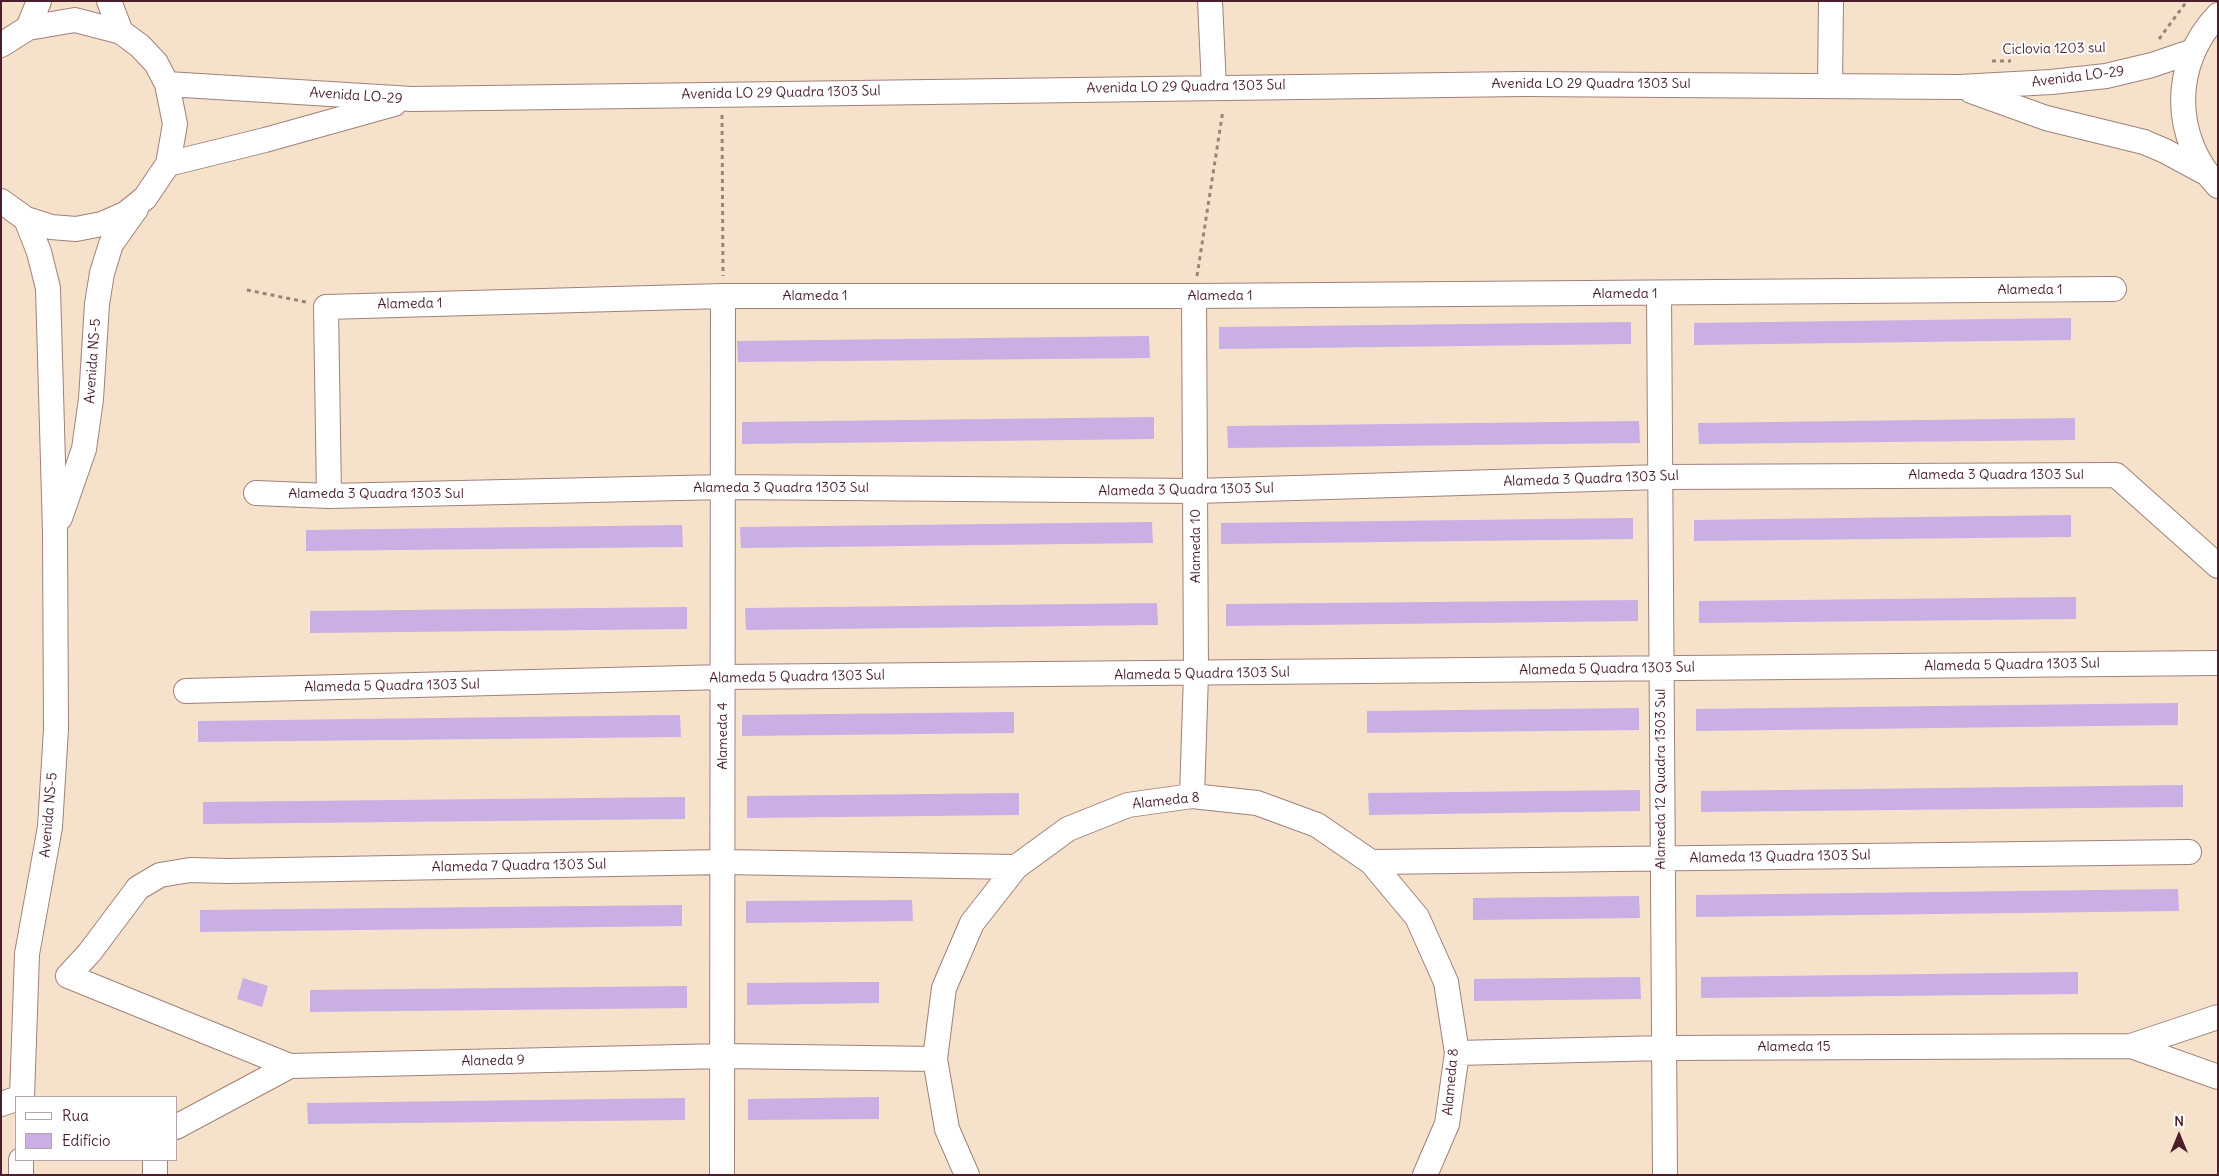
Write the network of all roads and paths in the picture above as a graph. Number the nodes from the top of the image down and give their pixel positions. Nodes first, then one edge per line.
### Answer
1 (40, 1) edge
2 (109, 1) edge
3 (1210, 1) edge
4 (1831, 1) edge
5 (2187, 1) edge
6 (2218, 15) edge
7 (28, 28) junction
8 (121, 32) junction
9 (1, 45) edge
10 (2154, 46) dead end
11 (2193, 51) junction
12 (2016, 61) dead end
13 (1988, 62) dead end
14 (167, 84) junction
15 (1830, 86) junction
16 (1220, 87) junction
17 (1960, 87) junction
18 (722, 94) junction
19 (412, 99) junction
20 (168, 164) junction
21 (2211, 179) edge
22 (145, 198) junction
23 (1, 200) edge
24 (26, 220) junction
25 (2114, 289) dead end
26 (247, 290) dead end
27 (1659, 293) junction
28 (723, 296) junction
29 (1194, 296) junction
30 (326, 307) junction
31 (1660, 477) junction
32 (724, 487) junction
33 (1196, 491) junction
34 (256, 493) dead end
35 (329, 496) junction
36 (55, 532) junction
37 (2218, 566) edge
38 (2218, 663) edge
39 (1660, 668) junction
40 (1196, 674) junction
41 (723, 677) junction
42 (186, 691) dead end
43 (1192, 796) junction
44 (2189, 852) dead end
45 (1661, 859) junction
46 (723, 862) junction
47 (1371, 862) junction
48 (1016, 867) junction
49 (68, 976) joint
50 (2218, 1017) edge
51 (2131, 1046) junction
52 (1664, 1048) junction
53 (1456, 1053) junction
54 (723, 1056) junction
55 (935, 1059) junction
56 (290, 1066) junction
57 (2218, 1077) edge
58 (22, 1096) edge
59 (15, 1099) edge
60 (1, 1104) edge
61 (178, 1127) edge
62 (22, 1161) edge
63 (156, 1161) edge
64 (21, 1175) edge
65 (155, 1175) edge
66 (722, 1175) edge
67 (968, 1175) edge
68 (1425, 1175) edge
69 (1665, 1175) edge

1 - 7 street
2 - 8 street
3 - 16 street
4 - 15 street
5 - 10 path
6 - 11 street
7 - 8 street
7 - 9 street
8 - 14 street
11 - 17 street, Avenida LO-29
11 - 21 street
12 - 13 path, Ciclovia 1203 sul
14 - 19 street, Avenida LO-29
14 - 20 street
15 - 16 street, Avenida LO 29 Quadra 1303 Sul
15 - 17 street, Avenida LO 29 Quadra 1303 Sul
16 - 18 street, Avenida LO 29 Quadra 1303 Sul
16 - 29 path
17 - 21 street
18 - 19 street, Avenida LO 29 Quadra 1303 Sul
18 - 28 path
19 - 20 street, Avenida LO-29
20 - 22 street
22 - 24 street
22 - 36 street, Avenida NS-5
23 - 24 street
24 - 36 street, Avenida NS-5
25 - 27 street, Alameda 1
26 - 30 path
27 - 29 street, Alameda 1
27 - 31 street, Alameda 12 Quadra 1303 Sul
28 - 29 street, Alameda 1
28 - 30 street, Alameda 1
28 - 32 street, Alameda 4
29 - 33 street, Alameda 10
30 - 35 street
31 - 33 street, Alameda 3 Quadra 1303 Sul
31 - 37 street, Alameda 3 Quadra 1303 Sul
31 - 39 street, Alameda 12 Quadra 1303 Sul
32 - 33 street, Alameda 3 Quadra 1303 Sul
32 - 35 street, Alameda 3 Quadra 1303 Sul
32 - 41 street, Alameda 4
33 - 40 street, Alameda 10
34 - 35 street, Alameda 3 Quadra 1303 Sul
36 - 58 street, Avenida NS-5
38 - 39 street, Alameda 5 Quadra 1303 Sul
39 - 40 street, Alameda 5 Quadra 1303 Sul
39 - 45 street, Alameda 12 Quadra 1303 Sul
40 - 41 street, Alameda 5 Quadra 1303 Sul
40 - 43 street, Alameda 10
41 - 42 street, Alameda 5 Quadra 1303 Sul
41 - 46 street, Alameda 4
43 - 47 street, Alameda 8
43 - 48 street, Alameda 8
44 - 45 street, Alameda 13 Quadra 1303 Sul
45 - 47 street, Alameda 13 Quadra 1303 Sul
45 - 52 street, Alameda 12 Quadra 1303 Sul
46 - 48 street, Alameda 7 Quadra 1303 Sul
46 - 49 street, Alameda 7 Quadra 1303 Sul
46 - 54 street, Alameda 4
47 - 53 street, Alameda 8
48 - 55 street, Alameda 8
49 - 56 street, Alaneda 9
50 - 51 street
51 - 52 street, Alameda 15
51 - 57 street
52 - 53 street, Alameda 15
52 - 69 street, Alameda 12 Quadra 1303 Sul
53 - 68 street, Alameda 8
54 - 55 street, Alaneda 9
54 - 56 street, Alaneda 9
54 - 66 street, Alameda 4
55 - 67 street, Alameda 8
56 - 61 street
59 - 60 street
62 - 64 street
63 - 65 street

